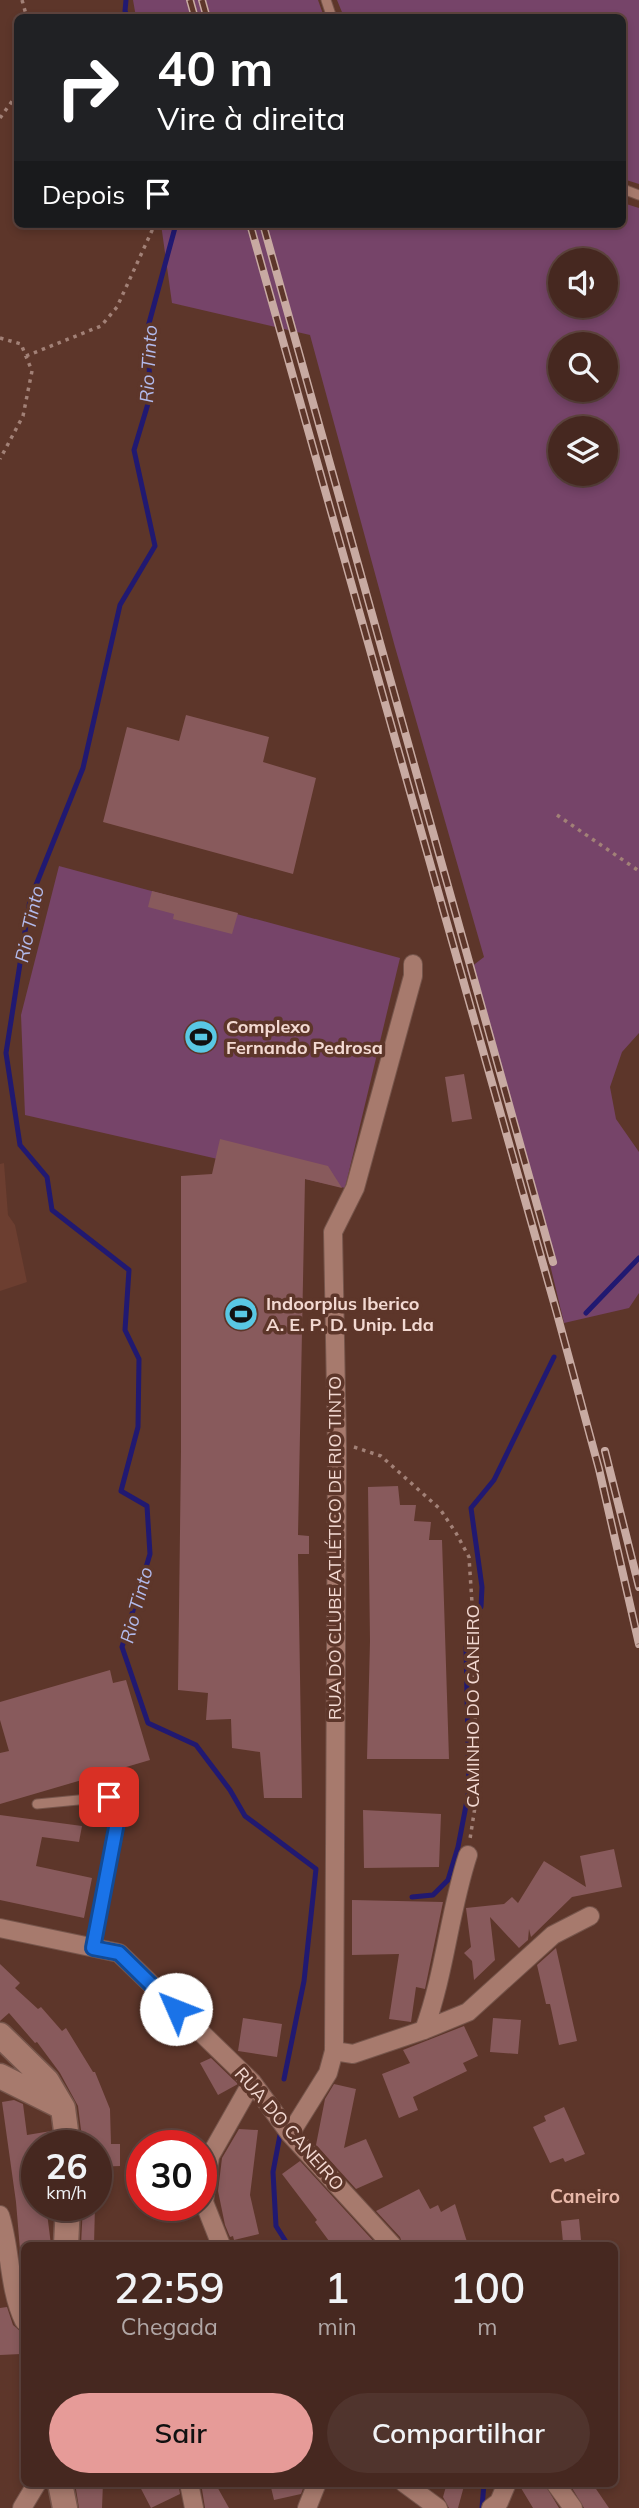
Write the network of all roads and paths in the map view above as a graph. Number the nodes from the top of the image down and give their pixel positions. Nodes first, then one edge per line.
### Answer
1 (14, 99) edge
2 (0, 118) edge
3 (153, 228) edge
4 (0, 338) edge
5 (26, 356) junction
6 (0, 459) edge
7 (557, 815) dead end
8 (639, 871) edge
9 (413, 964) dead end
10 (337, 1447) junction
11 (37, 1804) dead end
12 (468, 1855) joint
13 (590, 1916) dead end
14 (0, 1928) edge
15 (93, 1948) junction
16 (424, 2030) junction
17 (0, 2035) edge
18 (334, 2051) junction
19 (0, 2076) edge
20 (252, 2082) junction
21 (63, 2108) junction
22 (66, 2130) edge
23 (290, 2134) junction
24 (0, 2215) edge
25 (67, 2221) edge
26 (66, 2242) edge
27 (220, 2242) edge
28 (389, 2242) edge
29 (21, 2313) edge
30 (35, 2487) edge
31 (61, 2487) edge
32 (190, 2487) edge
33 (315, 2487) edge
34 (409, 2487) edge
35 (505, 2487) edge
36 (558, 2487) edge
37 (22, 2508) edge
38 (65, 2508) edge
39 (194, 2508) edge
40 (307, 2508) edge
41 (438, 2508) edge
42 (491, 2508) edge
43 (573, 2508) edge

1 - 2 path
3 - 5 path
4 - 5 path
5 - 6 path
7 - 8 path
9 - 10 street, RUA DO CLUBE ATLÉTICO DE RIO TINTO
10 - 12 path, CAMINHO DO CANEIRO
10 - 18 street, RUA DO CLUBE ATLÉTICO DE RIO TINTO
11 - 15 lane
12 - 16 street
13 - 16 street
14 - 15 street, RUA DO CANEIRO
15 - 20 street, RUA DO CANEIRO
16 - 18 street
17 - 21 street
18 - 23 street, RUA DO CLUBE ATLÉTICO DE RIO TINTO
19 - 21 street
20 - 23 street, RUA DO CANEIRO
20 - 27 street
21 - 22 street
23 - 28 street, RUA DO CANEIRO
24 - 29 street
25 - 26 street
30 - 37 street
31 - 38 street
32 - 39 street
33 - 40 street
34 - 41 street
35 - 42 street
36 - 43 street

